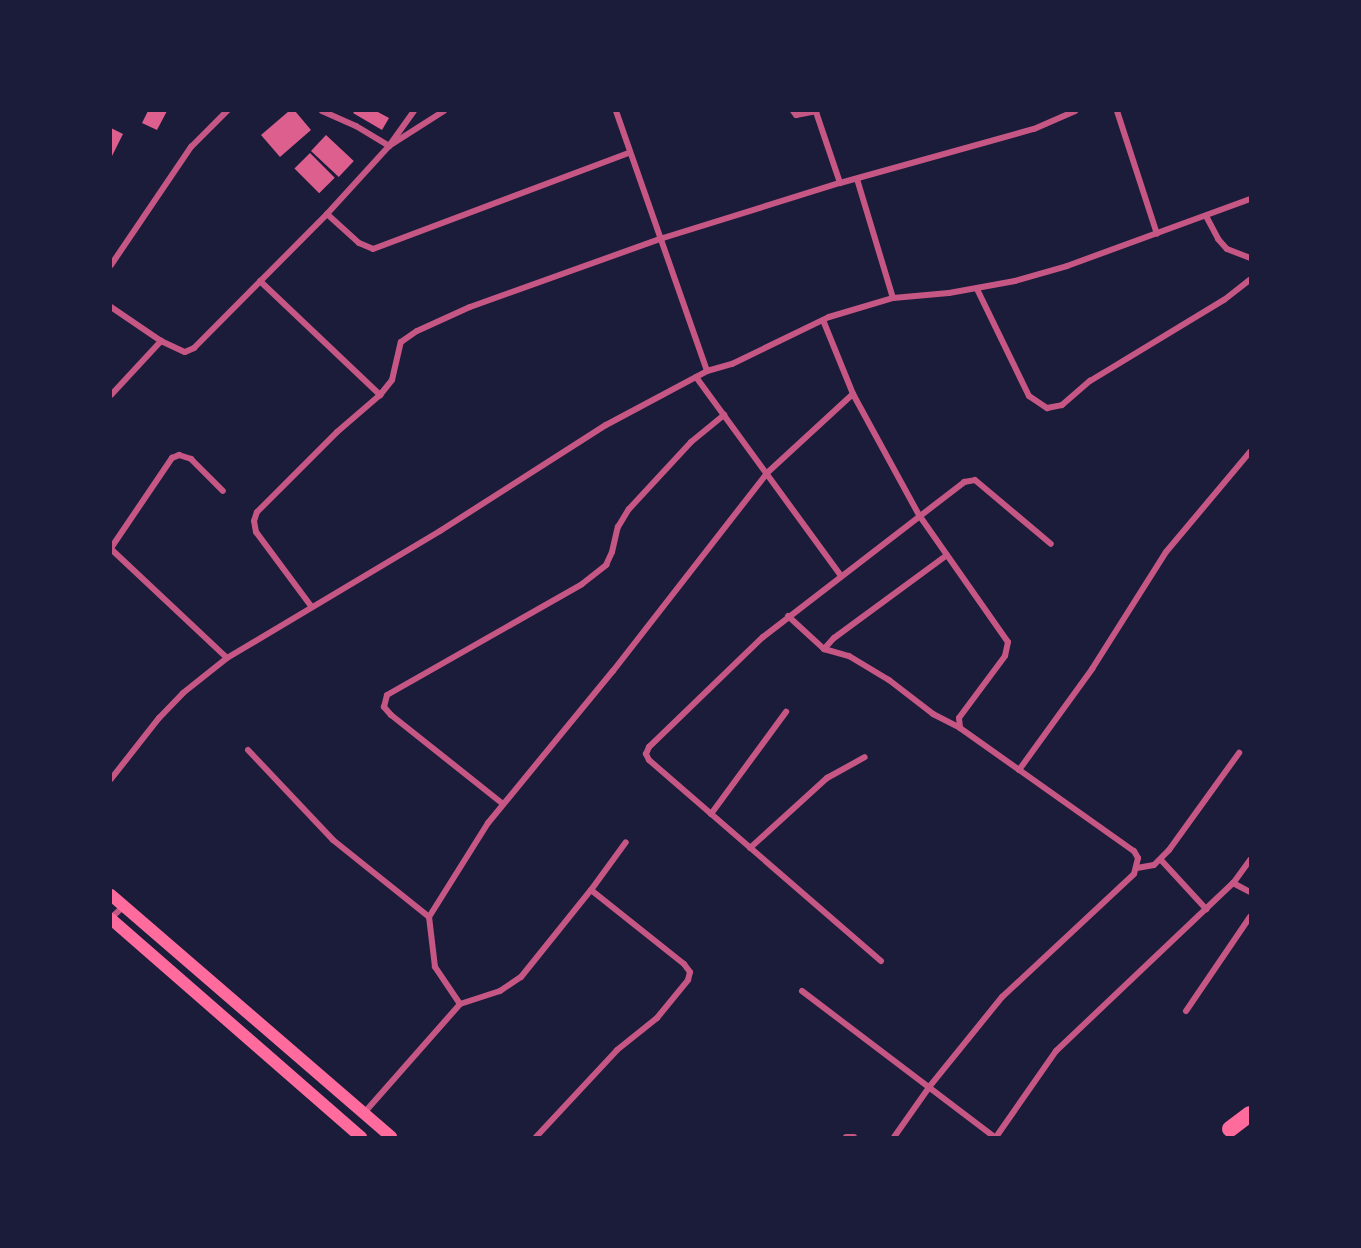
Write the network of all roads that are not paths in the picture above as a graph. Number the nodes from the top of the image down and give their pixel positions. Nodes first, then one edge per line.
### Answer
1 (227, 111) edge
2 (322, 111) edge
3 (414, 111) edge
4 (444, 111) edge
5 (616, 111) edge
6 (793, 111) edge
7 (817, 111) edge
8 (1075, 111) edge
9 (1117, 111) edge
10 (389, 146) junction
11 (629, 153) junction
12 (857, 179) junction
13 (840, 183) junction
14 (1250, 199) edge
15 (327, 213) junction
16 (1206, 216) junction
17 (1157, 234) junction
18 (663, 238) junction
19 (1250, 258) edge
20 (111, 265) edge
21 (1250, 280) edge
22 (260, 281) junction
23 (977, 290) junction
24 (893, 298) junction
25 (111, 307) edge
26 (823, 320) junction
27 (161, 341) junction
28 (707, 371) junction
29 (696, 377) junction
30 (853, 394) junction
31 (111, 395) edge
32 (380, 395) junction
33 (724, 415) junction
34 (1250, 452) edge
35 (767, 473) junction
36 (223, 491) dead end
37 (919, 515) junction
38 (1051, 544) dead end
39 (111, 548) edge
40 (947, 555) junction
41 (841, 576) junction
42 (311, 606) junction
43 (788, 616) junction
44 (824, 649) junction
45 (227, 658) junction
46 (786, 712) dead end
47 (960, 728) junction
48 (248, 750) dead end
49 (1239, 753) dead end
50 (865, 757) dead end
51 (1019, 770) junction
52 (111, 779) edge
53 (503, 804) junction
54 (711, 814) junction
55 (626, 842) dead end
56 (750, 848) junction
57 (1161, 860) junction
58 (1250, 860) edge
59 (1137, 868) junction
60 (1233, 883) junction
61 (591, 890) junction
62 (1250, 892) edge
63 (111, 895) edge
64 (124, 906) junction
65 (1206, 909) junction
66 (429, 917) junction
67 (1250, 917) edge
68 (111, 918) edge
69 (881, 961) dead end
70 (802, 991) dead end
71 (460, 1004) junction
72 (1186, 1011) dead end
73 (930, 1086) junction
74 (1250, 1107) edge
75 (363, 1114) junction
76 (1250, 1114) edge
77 (1227, 1133) edge
78 (361, 1137) edge
79 (391, 1137) edge
80 (536, 1137) edge
81 (846, 1137) edge
82 (854, 1137) edge
83 (894, 1137) edge
84 (995, 1137) edge

1 - 20 street
2 - 10 street
3 - 10 street
4 - 10 street
5 - 11 street
6 - 7 street
7 - 13 street
8 - 12 street
9 - 17 street
10 - 15 street
11 - 15 street
11 - 18 street
12 - 13 street
12 - 24 street
13 - 18 street
14 - 16 street
15 - 22 street
16 - 17 street
16 - 19 street
17 - 23 street
18 - 28 street
18 - 32 street
21 - 23 street
22 - 27 street
22 - 32 street
23 - 24 street
24 - 26 street
25 - 27 street
26 - 28 street
26 - 30 street
27 - 31 street
28 - 29 street
29 - 33 street
29 - 42 street
30 - 35 street
30 - 37 street
32 - 42 street
33 - 35 street
33 - 53 street
34 - 51 street
35 - 41 street
35 - 53 street
36 - 39 street
37 - 38 street
37 - 40 street
37 - 41 street
39 - 45 street
40 - 44 street
40 - 47 street
41 - 43 street
42 - 45 street
43 - 44 street
43 - 54 street
44 - 47 street
45 - 52 street
46 - 54 street
47 - 51 street
48 - 66 street
49 - 57 street
50 - 56 street
51 - 59 street
53 - 66 street
54 - 56 street
55 - 61 street
56 - 69 street
57 - 59 street
57 - 65 street
58 - 60 street
59 - 73 street
60 - 62 street
60 - 65 street
61 - 71 street
61 - 80 street
63 - 64 main road
64 - 68 street
64 - 75 main road
65 - 84 street
66 - 71 street
67 - 72 street
68 - 78 main road
70 - 73 street
71 - 75 street
73 - 83 street
73 - 84 street
74 - 77 main road
75 - 79 main road
76 - 77 highway
81 - 82 street

